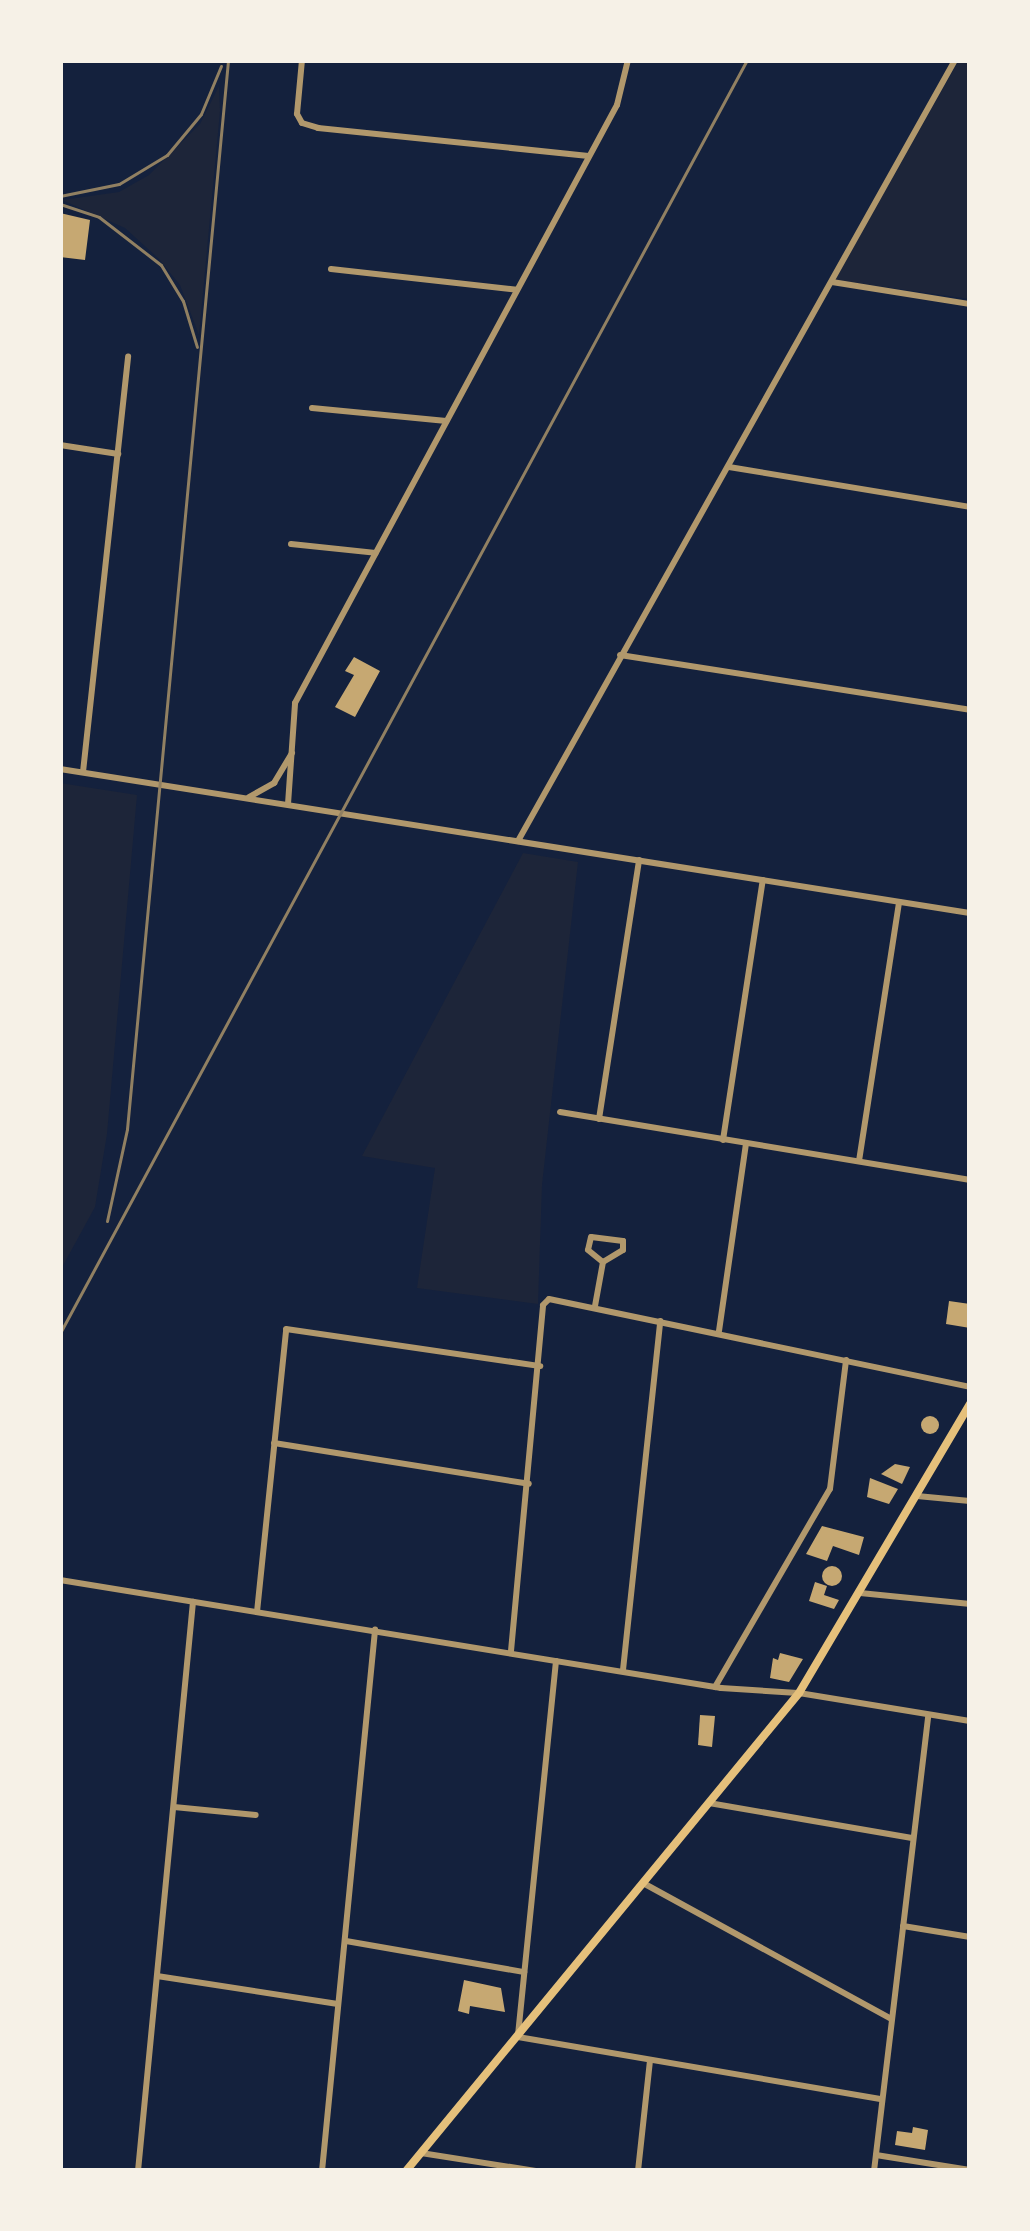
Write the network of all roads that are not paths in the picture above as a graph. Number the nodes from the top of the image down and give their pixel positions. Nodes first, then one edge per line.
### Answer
1 (302, 60) edge
2 (628, 60) edge
3 (955, 60) edge
4 (590, 156) junction
5 (331, 269) dead end
6 (832, 282) junction
7 (517, 290) junction
8 (970, 304) edge
9 (128, 356) dead end
10 (312, 408) dead end
11 (446, 421) junction
12 (60, 446) edge
13 (118, 454) junction
14 (729, 467) junction
15 (970, 507) edge
16 (291, 544) dead end
17 (376, 553) junction
18 (620, 655) junction
19 (970, 710) edge
20 (293, 750) junction
21 (60, 769) edge
22 (83, 772) junction
23 (245, 797) junction
24 (288, 804) junction
25 (518, 841) junction
26 (639, 860) junction
27 (763, 880) junction
28 (899, 902) junction
29 (970, 913) edge
30 (560, 1112) dead end
31 (599, 1119) junction
32 (723, 1140) junction
33 (746, 1144) junction
34 (859, 1161) junction
35 (970, 1180) edge
36 (603, 1262) junction
37 (595, 1306) junction
38 (660, 1320) junction
39 (719, 1331) junction
40 (846, 1360) junction
41 (540, 1366) junction
42 (970, 1387) edge
43 (970, 1404) edge
44 (274, 1443) junction
45 (529, 1484) junction
46 (917, 1496) junction
47 (970, 1501) edge
48 (60, 1580) edge
49 (859, 1592) junction
50 (193, 1602) junction
51 (970, 1604) edge
52 (256, 1612) junction
53 (375, 1630) junction
54 (511, 1651) junction
55 (556, 1659) junction
56 (623, 1670) junction
57 (715, 1687) junction
58 (799, 1694) junction
59 (928, 1715) junction
60 (970, 1721) edge
61 (709, 1803) junction
62 (174, 1807) junction
63 (256, 1815) dead end
64 (912, 1838) junction
65 (643, 1883) junction
66 (902, 1926) junction
67 (970, 1937) edge
68 (346, 1942) junction
69 (524, 1972) junction
70 (158, 1976) junction
71 (339, 2004) junction
72 (891, 2019) junction
73 (518, 2037) junction
74 (650, 2061) junction
75 (882, 2099) junction
76 (421, 2152) junction
77 (876, 2155) junction
78 (970, 2170) edge
79 (138, 2171) edge
80 (322, 2171) edge
81 (406, 2171) edge
82 (536, 2171) edge
83 (638, 2171) edge
84 (874, 2171) edge

1 - 4 street
2 - 4 street
3 - 6 street
4 - 7 street
5 - 7 street
6 - 8 street
6 - 14 street
7 - 11 street
9 - 13 street
10 - 11 street
11 - 17 street
12 - 13 street
13 - 22 street
14 - 15 street
14 - 18 street
16 - 17 street
17 - 20 street
18 - 19 street
18 - 25 street
20 - 23 street
20 - 24 street
21 - 22 street
22 - 23 street
23 - 24 street
24 - 25 street
25 - 26 street
26 - 27 street
26 - 31 street
27 - 28 street
27 - 32 street
28 - 29 street
28 - 34 street
30 - 31 street
31 - 32 street
32 - 33 street
33 - 34 street
33 - 39 street
34 - 35 street
36 - 36 street
36 - 37 street
37 - 38 street
37 - 41 street
38 - 39 street
38 - 56 street
39 - 40 street
40 - 42 street
40 - 57 street
41 - 44 street
41 - 45 street
43 - 46 main road
44 - 45 street
44 - 52 street
45 - 54 street
46 - 47 street
46 - 49 main road
48 - 50 street
49 - 51 street
49 - 58 main road
50 - 52 street
50 - 62 street
52 - 53 street
53 - 54 street
53 - 68 street
54 - 55 street
55 - 56 street
55 - 69 street
56 - 57 street
57 - 58 street
58 - 59 street
58 - 61 main road
59 - 60 street
59 - 64 street
61 - 64 street
61 - 65 main road
62 - 63 street
62 - 70 street
64 - 66 street
65 - 72 street
65 - 73 main road
66 - 67 street
66 - 72 street
68 - 69 street
68 - 71 street
69 - 73 street
70 - 71 street
70 - 79 street
71 - 80 street
72 - 75 street
73 - 74 street
73 - 76 main road
74 - 75 street
74 - 83 street
75 - 77 street
76 - 81 main road
76 - 82 street
77 - 78 street
77 - 84 street

